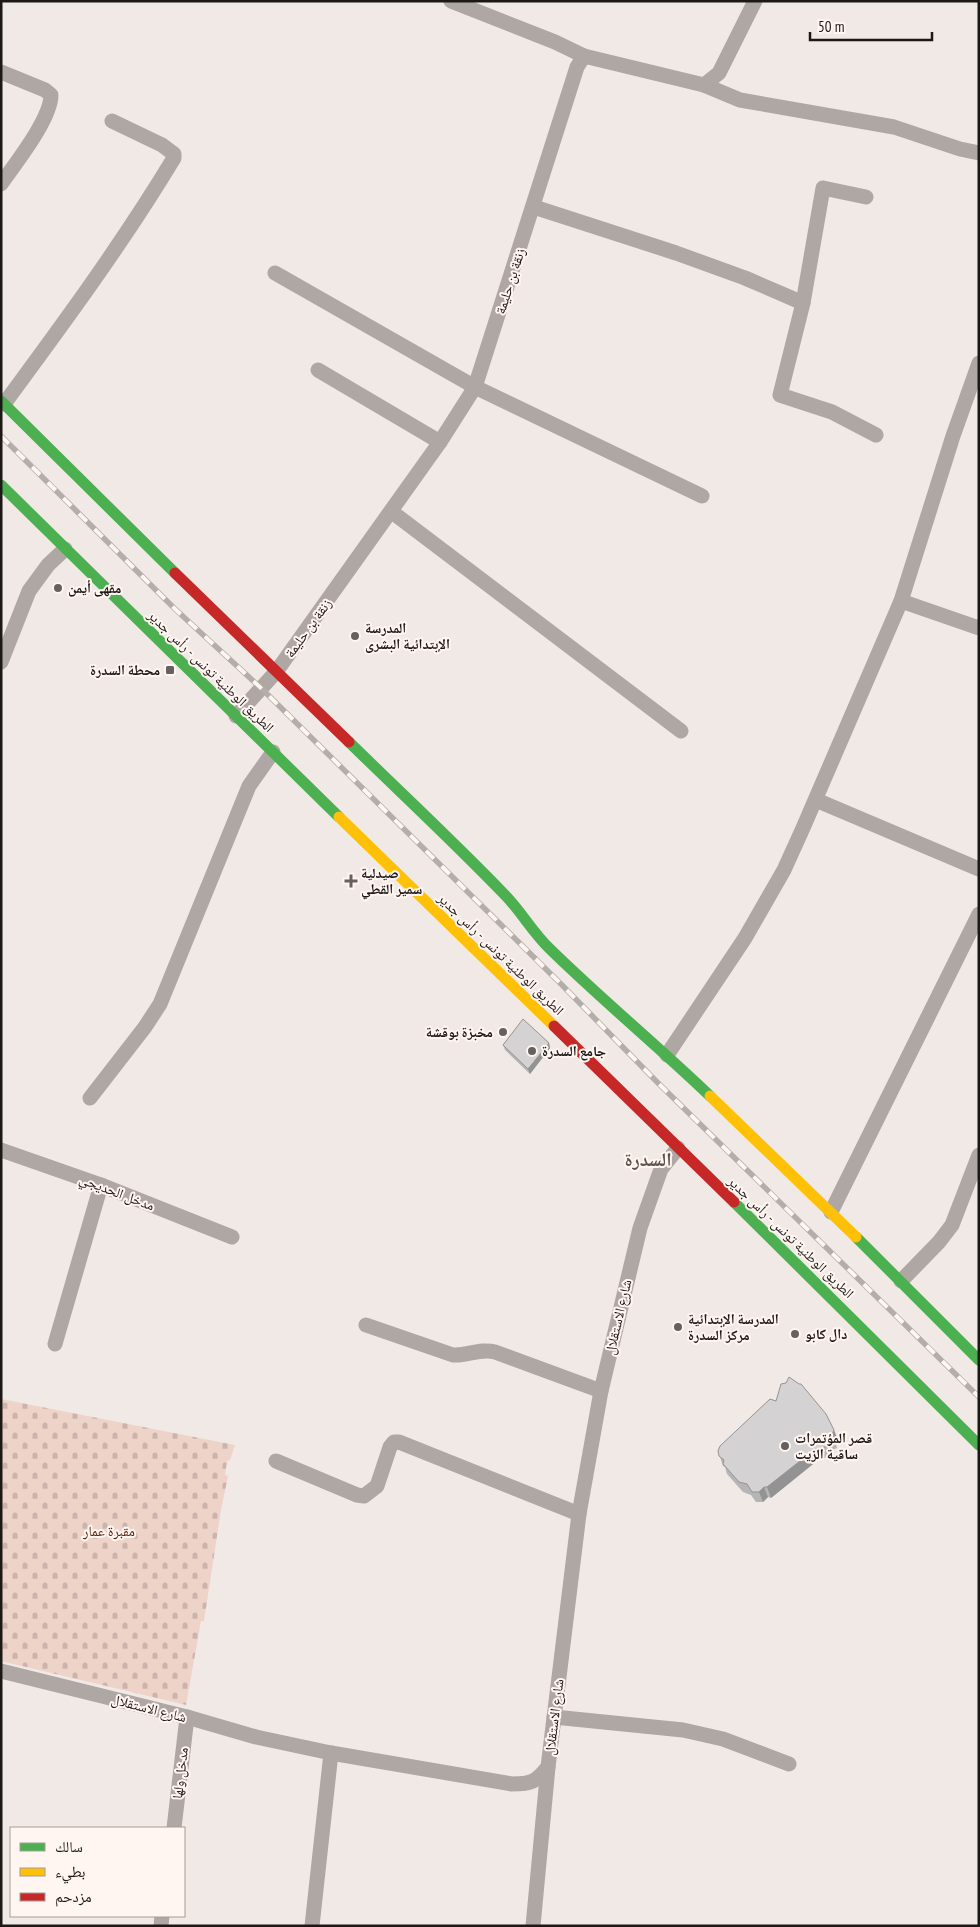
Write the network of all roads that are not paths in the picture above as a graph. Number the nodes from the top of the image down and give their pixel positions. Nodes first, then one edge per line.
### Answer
1 (451, 1) edge
2 (755, 1) edge
3 (584, 56) junction
4 (1, 72) edge
5 (704, 84) junction
6 (112, 121) dead end
7 (979, 153) edge
8 (1, 184) edge
9 (866, 197) dead end
10 (534, 208) junction
11 (274, 273) dead end
12 (803, 304) junction
13 (979, 363) edge
14 (318, 370) dead end
15 (475, 387) junction
16 (3, 402) edge
17 (876, 435) dead end
18 (440, 442) junction
19 (1, 485) edge
20 (702, 496) dead end
21 (392, 512) junction
22 (65, 549) junction
23 (900, 601) junction
24 (979, 628) edge
25 (1, 662) edge
26 (276, 672) junction
27 (236, 716) junction
28 (681, 731) dead end
29 (273, 752) junction
30 (816, 800) junction
31 (979, 869) edge
32 (979, 914) edge
33 (667, 1056) junction
34 (90, 1098) dead end
35 (678, 1148) junction
36 (1, 1150) edge
37 (979, 1155) edge
38 (101, 1185) junction
39 (831, 1212) junction
40 (232, 1237) dead end
41 (901, 1280) junction
42 (366, 1325) dead end
43 (55, 1344) dead end
44 (979, 1360) edge
45 (601, 1391) junction
46 (979, 1445) edge
47 (276, 1461) dead end
48 (579, 1514) junction
49 (1, 1671) edge
50 (187, 1717) junction
51 (554, 1718) junction
52 (331, 1753) junction
53 (789, 1764) dead end
54 (548, 1767) junction
55 (174, 1827) edge
56 (312, 1926) edge
57 (532, 1926) edge

1 - 3 street
2 - 5 street
3 - 5 street
3 - 10 street, زنقة بن حليمة
4 - 8 street
5 - 7 street
6 - 16 street
9 - 12 street
10 - 12 street
10 - 15 street, زنقة بن حليمة
11 - 15 street
12 - 17 street
13 - 23 street
14 - 18 street
15 - 18 street, زنقة بن حليمة
15 - 20 street
16 - 26 main road
18 - 21 street, زنقة بن حليمة
19 - 22 main road, الطريق الوطنية تونس - رأس جدير
21 - 26 street, زنقة بن حليمة
21 - 28 street
22 - 25 street
22 - 27 main road, الطريق الوطنية تونس - رأس جدير
23 - 24 street
23 - 30 street
26 - 27 street, زنقة بن حليمة
26 - 33 main road
27 - 29 main road, الطريق الوطنية تونس - رأس جدير
29 - 34 street
29 - 35 main road, الطريق الوطنية تونس - رأس جدير
30 - 31 street
30 - 33 street
32 - 39 street
33 - 39 main road
35 - 45 street, شارع الاستقلال
35 - 46 main road, الطريق الوطنية تونس - رأس جدير
36 - 38 street, مدخل الحديجي
37 - 41 street
38 - 40 street, مدخل الحديجي
38 - 43 street
39 - 41 main road
41 - 44 main road
42 - 45 street
45 - 48 street, شارع الاستقلال
47 - 48 street
48 - 51 street, شارع الاستقلال
49 - 50 street, شارع الاستقلال
50 - 52 street, شارع الاستقلال
50 - 55 street, مدخل ولها
51 - 53 street
51 - 54 street, شارع الاستقلال
52 - 54 street, شارع الاستقلال
52 - 56 street
54 - 57 street

